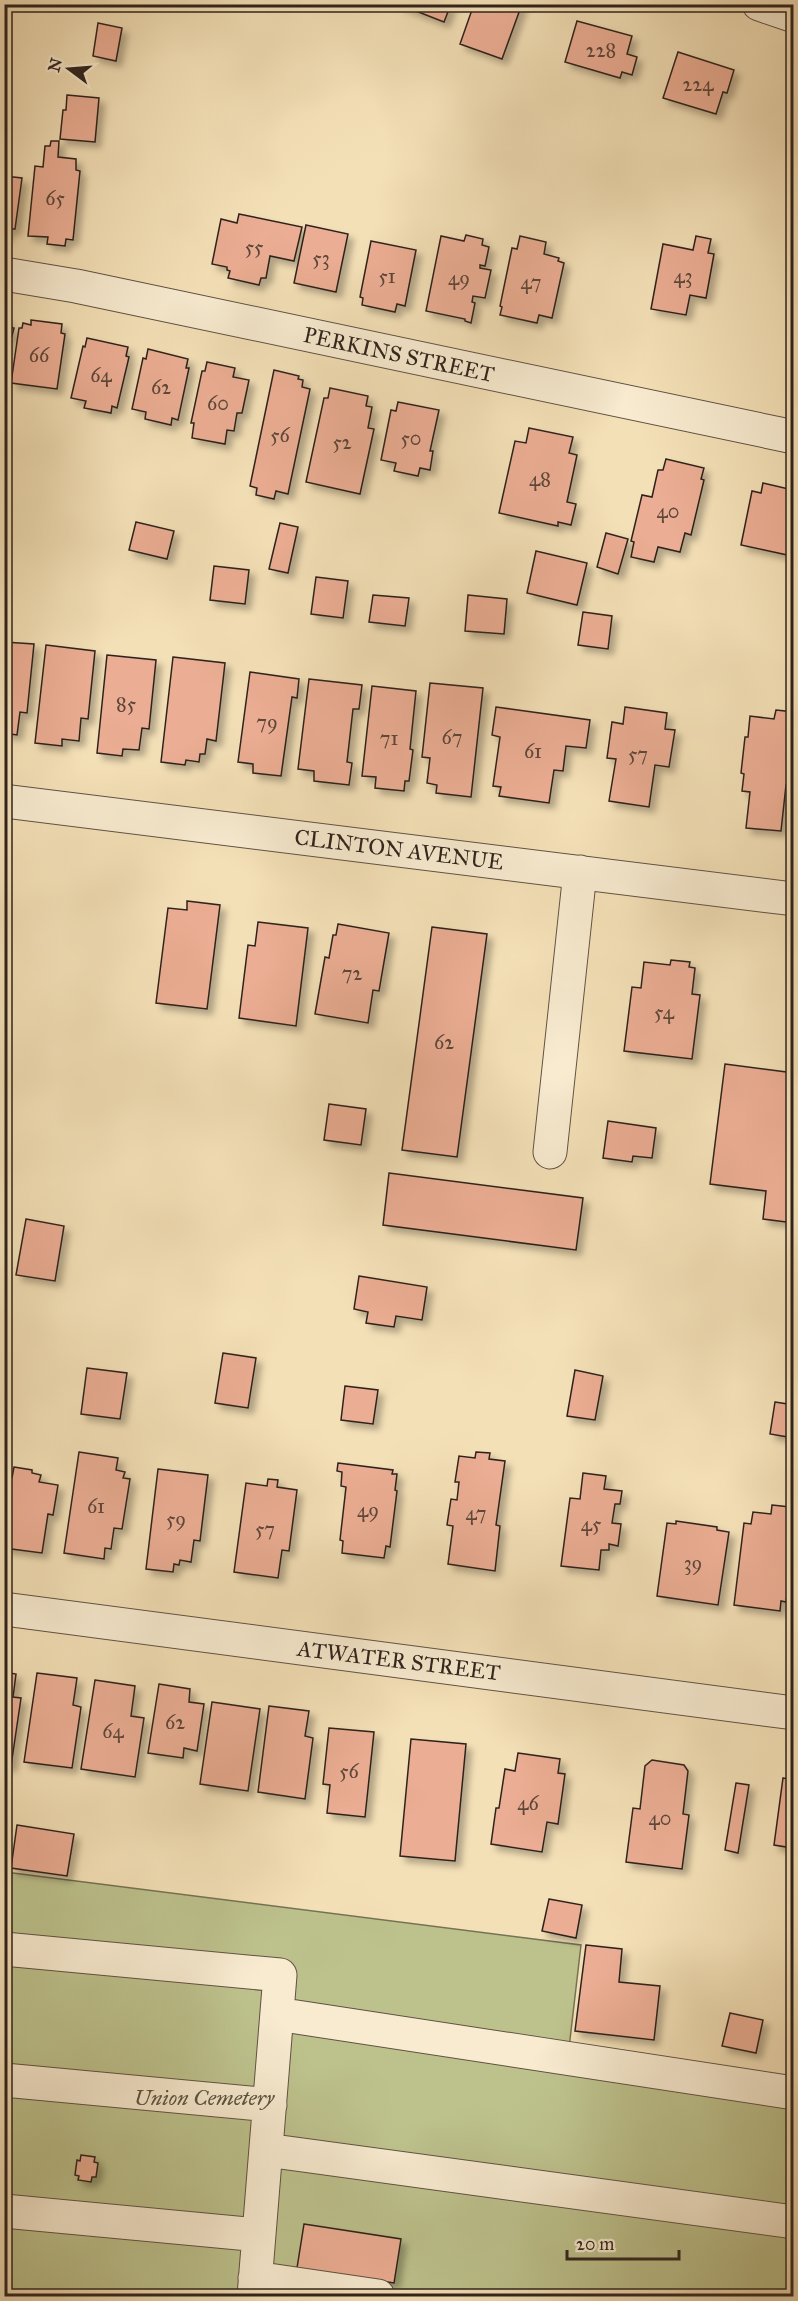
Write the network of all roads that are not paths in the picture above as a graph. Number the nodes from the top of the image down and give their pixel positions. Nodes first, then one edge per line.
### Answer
1 (759, 4) edge
2 (794, 16) edge
3 (4, 274) edge
4 (794, 437) edge
5 (4, 801) edge
6 (580, 872) junction
7 (794, 899) edge
8 (550, 1152) dead end
9 (4, 1609) edge
10 (794, 1713) edge
11 (4, 1949) edge
12 (278, 2014) junction
13 (4, 2080) edge
14 (794, 2093) edge
15 (270, 2105) junction
16 (266, 2150) junction
17 (4, 2211) edge
18 (794, 2222) edge
19 (259, 2235) junction
20 (255, 2287) edge
21 (378, 2296) edge

1 - 2 street
3 - 4 street, PERKINS STREET
5 - 6 street, CLINTON AVENUE
6 - 7 street, CLINTON AVENUE
6 - 8 street
9 - 10 street, ATWATER STREET
11 - 12 street
12 - 14 street
12 - 15 street
13 - 15 street
15 - 16 street
16 - 18 street
16 - 19 street
17 - 19 street
19 - 20 street
20 - 21 street

